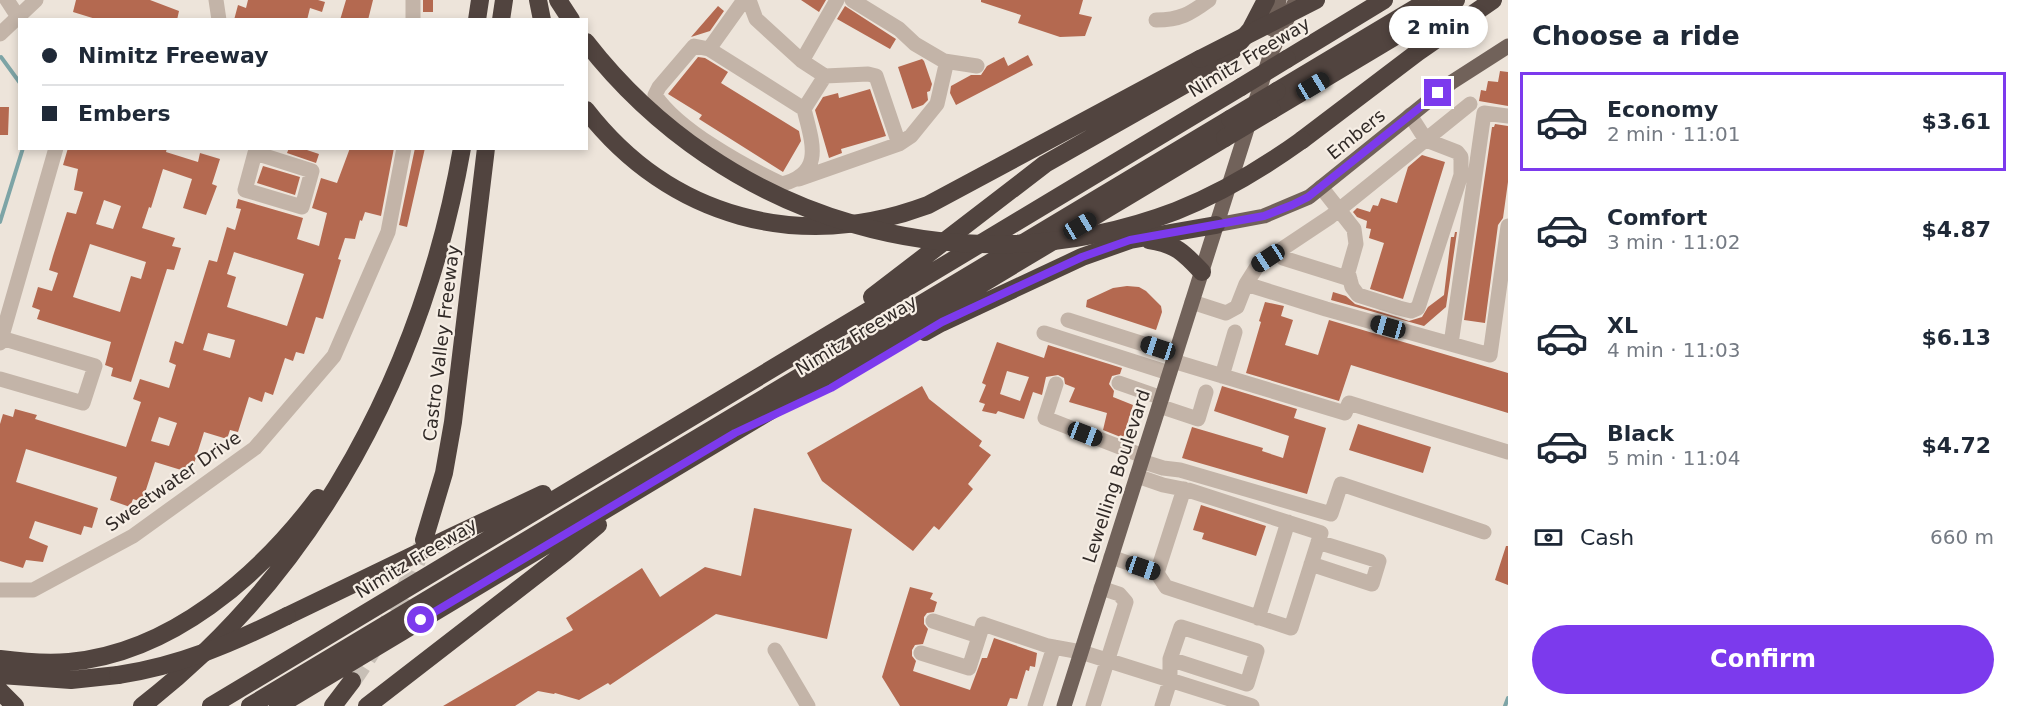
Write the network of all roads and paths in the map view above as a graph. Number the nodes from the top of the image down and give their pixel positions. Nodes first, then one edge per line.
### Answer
1 (36, 0) edge
2 (216, 0) edge
3 (413, 0) edge
4 (480, 0) edge
5 (504, 0) edge
6 (538, 0) edge
7 (558, 0) edge
8 (744, 0) edge
9 (749, 0) edge
10 (837, 0) edge
11 (852, 0) edge
12 (1209, 0) edge
13 (1266, 0) edge
14 (1279, 0) edge
15 (1296, 0) edge
16 (1316, 0) edge
17 (1384, 0) edge
18 (1429, 0) edge
19 (1456, 0) edge
20 (1493, 0) edge
21 (7, 3) edge
22 (18, 18) edge
23 (20, 18) edge
24 (219, 18) edge
25 (413, 18) edge
26 (477, 18) edge
27 (501, 18) edge
28 (542, 18) edge
29 (569, 18) edge
30 (18, 20) edge
31 (1156, 20) dead end
32 (0, 34) edge
33 (588, 44) edge
34 (1508, 46) edge
35 (710, 50) junction
36 (1279, 56) junction
37 (802, 61) junction
38 (944, 62) junction
39 (977, 66) dead end
40 (825, 76) junction
41 (1470, 104) dead end
42 (804, 109) junction
43 (588, 112) edge
44 (1410, 115) junction
45 (1508, 116) edge
46 (1426, 140) junction
47 (899, 144) junction
48 (56, 150) edge
49 (404, 150) edge
50 (462, 150) edge
51 (486, 150) edge
52 (249, 151) edge
53 (796, 180) junction
54 (1321, 187) junction
55 (1340, 209) junction
56 (1216, 225) junction
57 (1508, 226) edge
58 (1144, 239) junction
59 (1278, 252) junction
60 (1202, 272) junction
61 (1350, 279) junction
62 (1246, 284) junction
63 (1192, 302) junction
64 (1068, 320) dead end
65 (1235, 332) dead end
66 (1044, 333) dead end
67 (1, 341) edge
68 (1451, 344) junction
69 (788, 360) junction
70 (1173, 363) junction
71 (1222, 376) junction
72 (0, 380) edge
73 (1119, 383) dead end
74 (1056, 384) dead end
75 (1206, 392) dead end
76 (1160, 402) junction
77 (735, 433) junction
78 (1508, 452) edge
79 (619, 461) junction
80 (1140, 465) junction
81 (349, 466) junction
82 (1184, 489) junction
83 (633, 494) junction
84 (1288, 522) junction
85 (1484, 532) dead end
86 (424, 540) tunnel mouth
87 (1318, 542) junction
88 (1111, 557) junction
89 (1311, 564) junction
90 (1156, 573) junction
91 (1101, 588) junction
92 (0, 590) edge
93 (1258, 618) junction
94 (933, 621) dead end
95 (979, 636) junction
96 (1054, 647) junction
97 (775, 650) dead end
98 (1081, 652) junction
99 (921, 653) dead end
100 (0, 659) edge
101 (1170, 659) junction
102 (1107, 661) junction
103 (0, 675) edge
104 (352, 681) tunnel mouth
105 (1170, 681) junction
106 (0, 691) edge
107 (15, 706) edge
108 (142, 706) edge
109 (211, 706) edge
110 (250, 706) edge
111 (278, 706) edge
112 (333, 706) edge
113 (367, 706) edge
114 (808, 706) edge
115 (1035, 706) edge
116 (1064, 706) edge
117 (1093, 706) edge
118 (1162, 706) edge
119 (1252, 706) edge

1 - 23 street
2 - 24 street
3 - 25 street
4 - 26 highway
5 - 27 highway
6 - 28 highway
7 - 29 highway
8 - 35 street
9 - 37 street
10 - 37 street
11 - 38 street
12 - 31 street
13 - 69 highway
14 - 36 main road, Lewelling Boulevard
15 - 36 main road, Lewelling Boulevard
16 - 43 highway, bridge
17 - 36 highway, Nimitz Freeway
18 - 110 highway, bridge
19 - 77 highway, Nimitz Freeway, bridge
20 - 33 highway, bridge
21 - 22 street
30 - 32 street
34 - 44 main road, Embers
35 - 42 street
35 - 53 street
36 - 56 main road, Lewelling Boulevard
36 - 69 highway, Nimitz Freeway, bridge
37 - 40 street
38 - 39 street
38 - 47 street
40 - 42 street
40 - 47 street
41 - 46 street
42 - 53 street
44 - 46 street
44 - 54 main road, Embers
45 - 68 street
46 - 55 street
46 - 61 street
47 - 53 street
48 - 67 street
49 - 92 street, Sweetwater Drive
50 - 81 highway, Castro Valley Freeway
51 - 86 highway, Castro Valley Freeway
52 - 52 street
54 - 55 street
54 - 56 main road, Embers
55 - 59 street
55 - 61 street
56 - 58 highway
56 - 60 main road, Lewelling Boulevard
57 - 68 street
58 - 60 highway
58 - 77 highway
59 - 61 street
59 - 62 street
60 - 63 main road, Lewelling Boulevard
62 - 63 street
62 - 68 street
63 - 70 main road, Lewelling Boulevard
64 - 70 street
65 - 71 street
66 - 70 street
67 - 72 street
69 - 79 highway, Nimitz Freeway
70 - 71 street
70 - 76 main road, Lewelling Boulevard
71 - 78 street
73 - 76 street
74 - 80 street
75 - 76 street
76 - 80 main road, Lewelling Boulevard
77 - 83 highway, Nimitz Freeway
79 - 103 highway, bridge
79 - 109 highway, Nimitz Freeway
80 - 82 street
80 - 85 street
80 - 88 main road, Lewelling Boulevard
81 - 100 highway
81 - 108 highway
82 - 84 street
82 - 90 street
83 - 111 highway, Nimitz Freeway
83 - 113 highway
84 - 87 street
84 - 93 street
87 - 89 street
87 - 89 street
88 - 90 street
88 - 91 main road, Lewelling Boulevard
89 - 93 street
90 - 93 street
91 - 98 main road, Lewelling Boulevard
91 - 102 street
94 - 95 street
95 - 96 street
95 - 99 street
96 - 98 street
96 - 115 street
97 - 114 street
98 - 102 street
98 - 116 main road, Lewelling Boulevard
101 - 101 street
101 - 105 street
102 - 105 street
102 - 117 street
104 - 112 highway
105 - 118 street
105 - 119 street
106 - 107 highway

